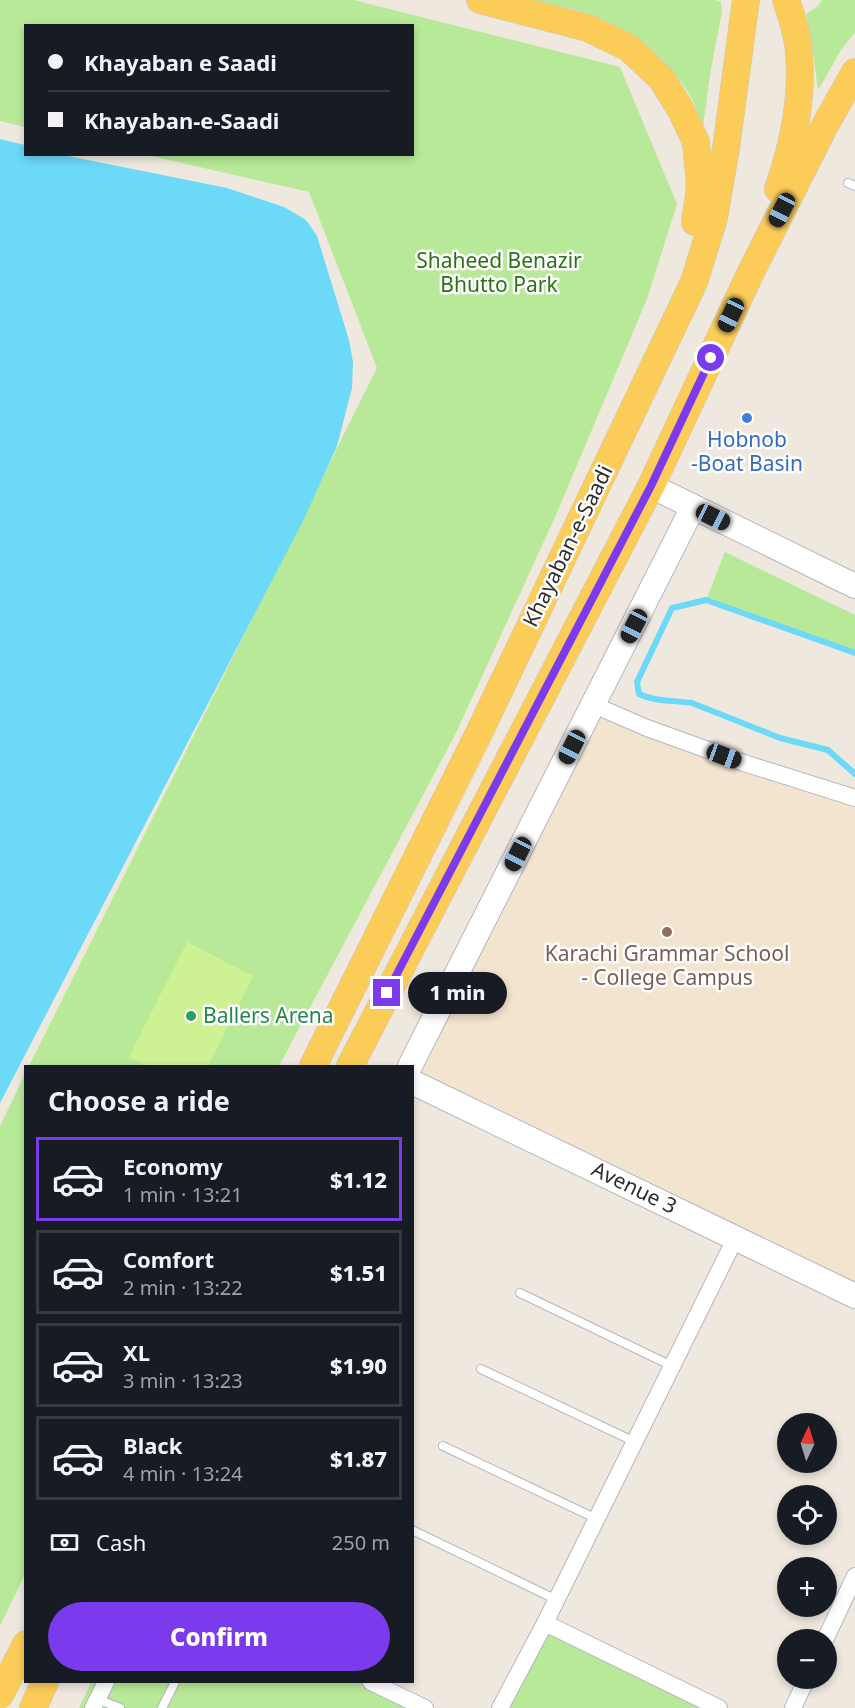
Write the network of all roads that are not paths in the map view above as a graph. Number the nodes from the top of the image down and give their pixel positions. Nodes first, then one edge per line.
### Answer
1 (480, 0) edge
2 (746, 0) edge
3 (786, 0) edge
4 (855, 72) edge
5 (751, 272) junction
6 (674, 326) junction
7 (651, 486) junction
8 (693, 507) junction
9 (855, 586) edge
10 (594, 705) junction
11 (855, 798) edge
12 (313, 1065) edge
13 (351, 1065) edge
14 (411, 1065) edge
15 (414, 1083) edge
16 (736, 1237) junction
17 (520, 1293) dead end
18 (855, 1296) edge
19 (672, 1366) junction
20 (481, 1369) dead end
21 (635, 1442) junction
22 (443, 1446) dead end
23 (597, 1519) junction
24 (414, 1531) edge
25 (855, 1576) edge
26 (557, 1599) junction
27 (545, 1623) junction
28 (830, 1629) edge
29 (24, 1648) edge
30 (45, 1683) edge
31 (105, 1683) edge
32 (174, 1683) edge
33 (373, 1683) edge
34 (802, 1689) edge
35 (0, 1695) edge
36 (95, 1703) edge
37 (33, 1708) edge
38 (120, 1708) edge
39 (162, 1708) edge
40 (425, 1708) edge
41 (500, 1708) edge
42 (719, 1708) edge
43 (793, 1708) edge

1 - 6 main road
2 - 6 main road, Khayaban-e-Saadi
3 - 5 main road
4 - 5 main road
5 - 7 main road, Khayaban-e-Saadi
6 - 12 main road, Khayaban-e-Saadi
7 - 8 street
7 - 13 main road, Khayaban-e-Saadi
8 - 9 street
8 - 10 street
10 - 11 street
10 - 14 street
15 - 16 street, Avenue 3
16 - 18 street, Avenue 3
16 - 19 street
17 - 19 lane
19 - 21 street
20 - 21 lane
21 - 23 street
22 - 23 lane
23 - 26 street
24 - 26 lane
25 - 28 street
26 - 27 street
27 - 41 street
27 - 42 street
29 - 35 main road
30 - 37 main road
31 - 36 street
32 - 39 lane
33 - 40 street
34 - 43 street
36 - 38 lane

